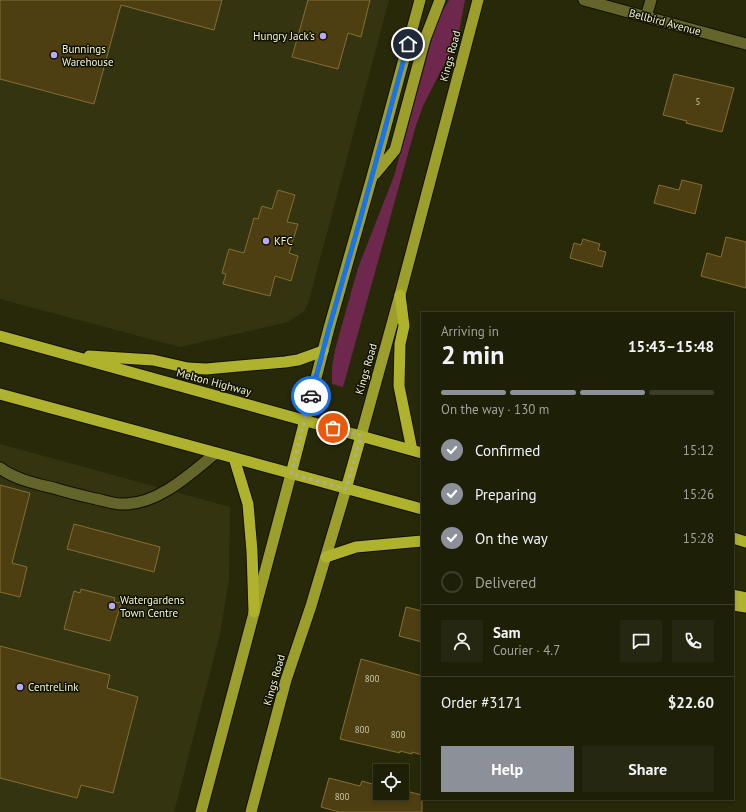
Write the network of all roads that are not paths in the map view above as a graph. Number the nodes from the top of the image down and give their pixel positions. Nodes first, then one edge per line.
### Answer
1 (420, 0) edge
2 (440, 0) edge
3 (478, 0) edge
4 (584, 0) edge
5 (651, 0) edge
6 (646, 17) junction
7 (746, 44) edge
8 (372, 177) junction
9 (400, 295) junction
10 (0, 336) edge
11 (323, 351) junction
12 (65, 354) junction
13 (0, 394) edge
14 (305, 420) junction
15 (361, 436) junction
16 (417, 451) edge
17 (216, 453) junction
18 (234, 458) junction
19 (0, 468) edge
20 (291, 474) junction
21 (346, 489) junction
22 (421, 509) edge
23 (734, 538) edge
24 (421, 541) edge
25 (746, 542) edge
26 (326, 557) junction
27 (734, 595) edge
28 (746, 598) edge
29 (734, 605) edge
30 (746, 607) edge
31 (254, 612) junction
32 (201, 812) edge
33 (251, 812) edge

1 - 8 main road
2 - 8 main road
3 - 9 main road, Kings Road
4 - 6 street, Bellbird Avenue
5 - 6 street
6 - 7 street, Bellbird Avenue
8 - 11 main road
9 - 15 main road, Kings Road
9 - 16 highway
10 - 12 highway, Melton Highway
11 - 12 highway
11 - 14 main road
12 - 14 highway, Melton Highway
13 - 17 highway
14 - 15 highway, Melton Highway
14 - 20 highway
15 - 16 highway, Melton Highway
15 - 21 highway, Kings Road
17 - 18 highway
17 - 19 street
18 - 20 highway
18 - 31 highway
20 - 21 highway
20 - 31 main road
21 - 22 highway
21 - 26 main road, Kings Road
23 - 25 highway
24 - 26 highway
26 - 33 main road, Kings Road
27 - 28 highway
29 - 30 highway
31 - 32 main road

